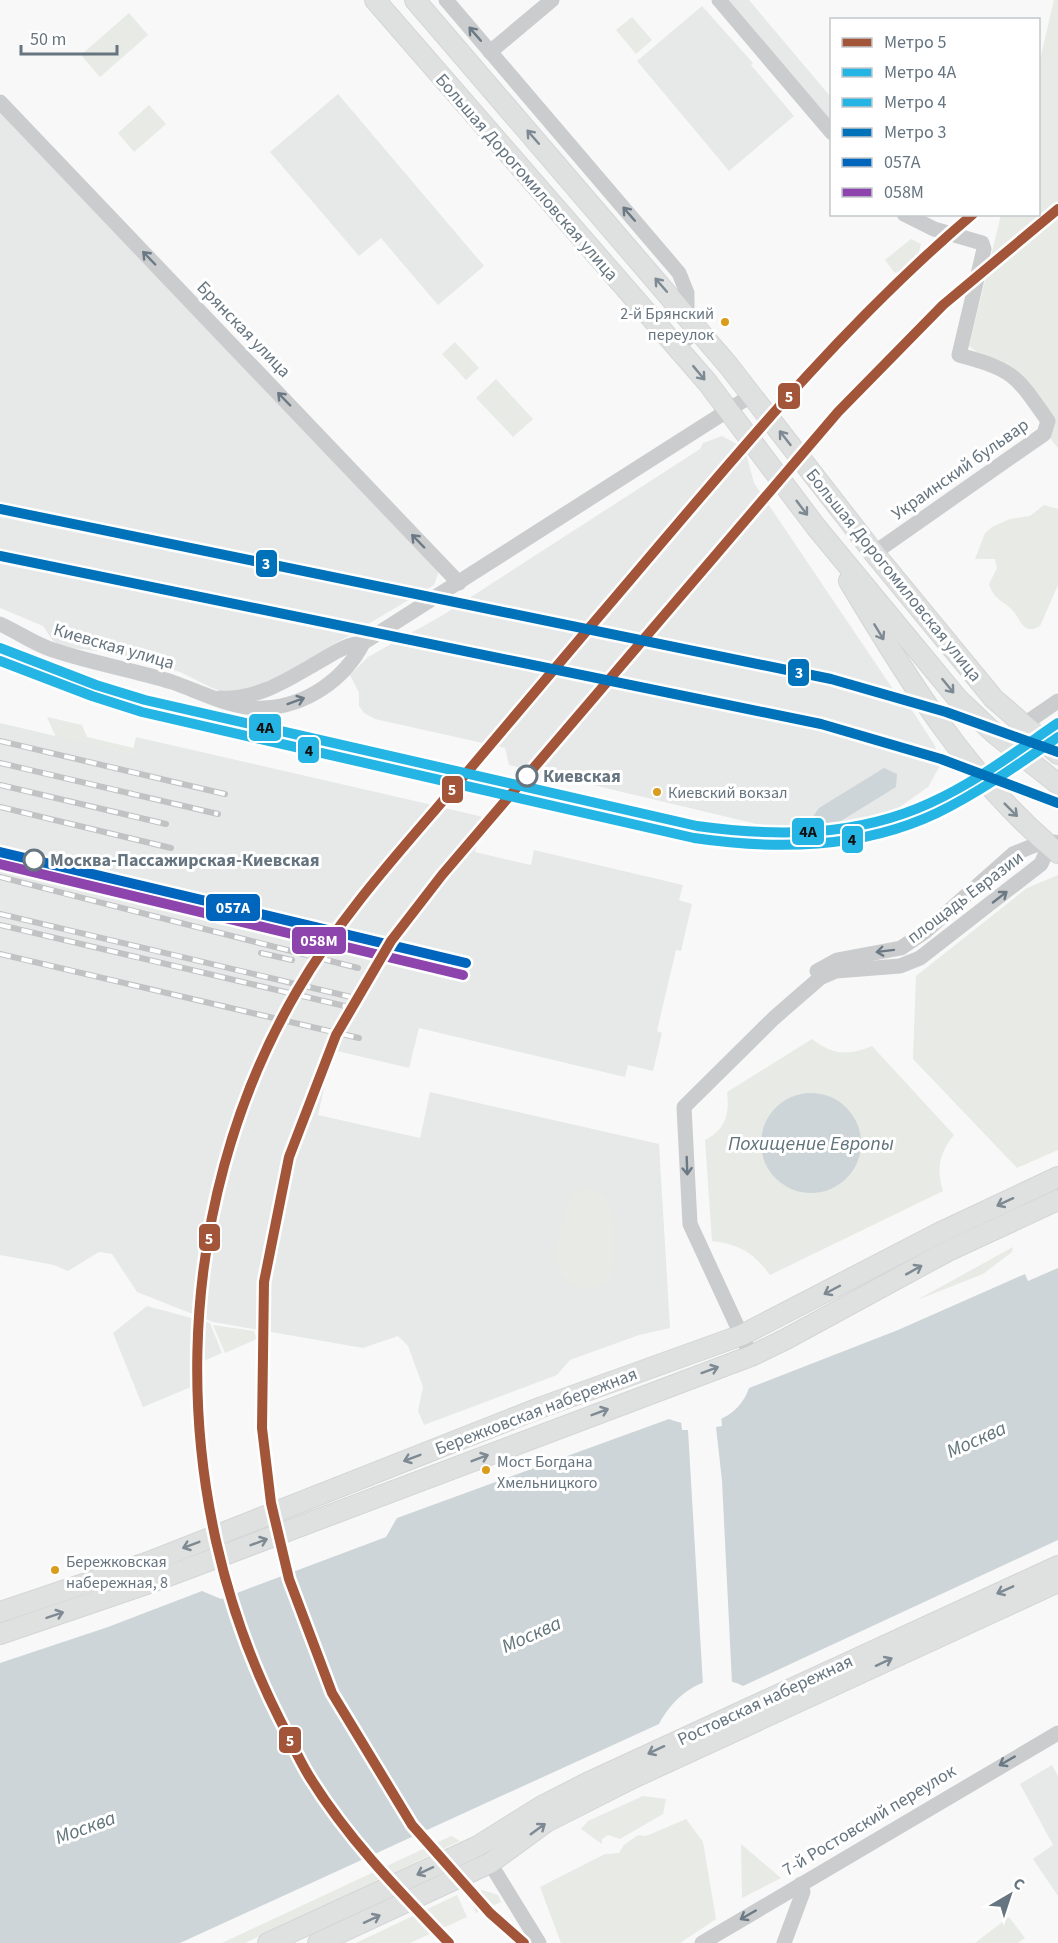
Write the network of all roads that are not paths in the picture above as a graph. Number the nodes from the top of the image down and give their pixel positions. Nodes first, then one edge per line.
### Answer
1 (375, 0) edge
2 (415, 0) edge
3 (446, 0) edge
4 (552, 0) edge
5 (719, 0) edge
6 (490, 52) junction
7 (0, 102) edge
8 (830, 132) edge
9 (908, 216) edge
10 (690, 319) junction
11 (667, 336) junction
12 (752, 395) junction
13 (729, 410) junction
14 (816, 527) junction
15 (874, 554) junction
16 (459, 583) junction
17 (0, 624) edge
18 (363, 643) junction
19 (317, 662) junction
20 (326, 687) junction
21 (219, 699) junction
22 (1058, 701) edge
23 (1023, 725) junction
24 (1058, 754) edge
25 (1058, 784) edge
26 (1056, 846) edge
27 (774, 1018) junction
28 (1058, 1177) edge
29 (1058, 1200) edge
30 (742, 1335) junction
31 (751, 1356) junction
32 (660, 1364) junction
33 (669, 1385) junction
34 (1058, 1566) edge
35 (1058, 1582) edge
36 (0, 1612) edge
37 (0, 1634) edge
38 (1058, 1733) edge
39 (478, 1846) junction
40 (490, 1863) junction
41 (797, 1886) junction
42 (267, 1943) edge
43 (318, 1943) edge
44 (539, 1943) edge
45 (702, 1943) edge
46 (784, 1943) edge

1 - 11 main road, Большая Дорогомиловская улица
10 -> 2 main road, Большая Дорогомиловская улица
6 -> 3 street
4 - 6 street
5 - 8 street
10 -> 6 street
16 -> 7 street, Брянская улица
9 - 15 street, Украинский бульвар
10 - 11 street
10 - 12 main road, Большая Дорогомиловская улица
11 -> 13 main road, Большая Дорогомиловская улица
12 - 13 street
15 -> 12 main road, Большая Дорогомиловская улица
13 -> 14 main road, Большая Дорогомиловская улица
13 - 16 street
14 -> 25 main road, Большая Дорогомиловская улица
14 -> 26 main road
15 - 23 main road, Большая Дорогомиловская улица
16 - 18 street
17 - 21 street, Киевская улица
18 - 19 street
18 - 20 street
19 - 20 street
19 - 21 street
21 -> 20 street
22 - 23 street
23 - 24 main road, Большая Дорогомиловская улица
27 -> 26 street, площадь Евразии
26 -> 27 street
27 -> 30 street, площадь Евразии
28 -> 30 main road, Бережковская набережная
31 -> 29 main road, Бережковская набережная
30 - 31 street
30 - 32 main road, Бережковская набережная
33 -> 31 main road, Бережковская набережная
32 - 33 street
32 -> 36 main road, Бережковская набережная
37 -> 33 main road, Бережковская набережная
34 -> 39 main road, Ростовская набережная
40 -> 35 main road, Ростовская набережная
38 -> 41 street, 7-й Ростовский переулок
39 - 40 street
39 -> 42 main road, Ростовская набережная
43 -> 40 main road, Ростовская набережная
40 - 44 street
41 -> 45 street, 7-й Ростовский переулок
41 - 46 street

